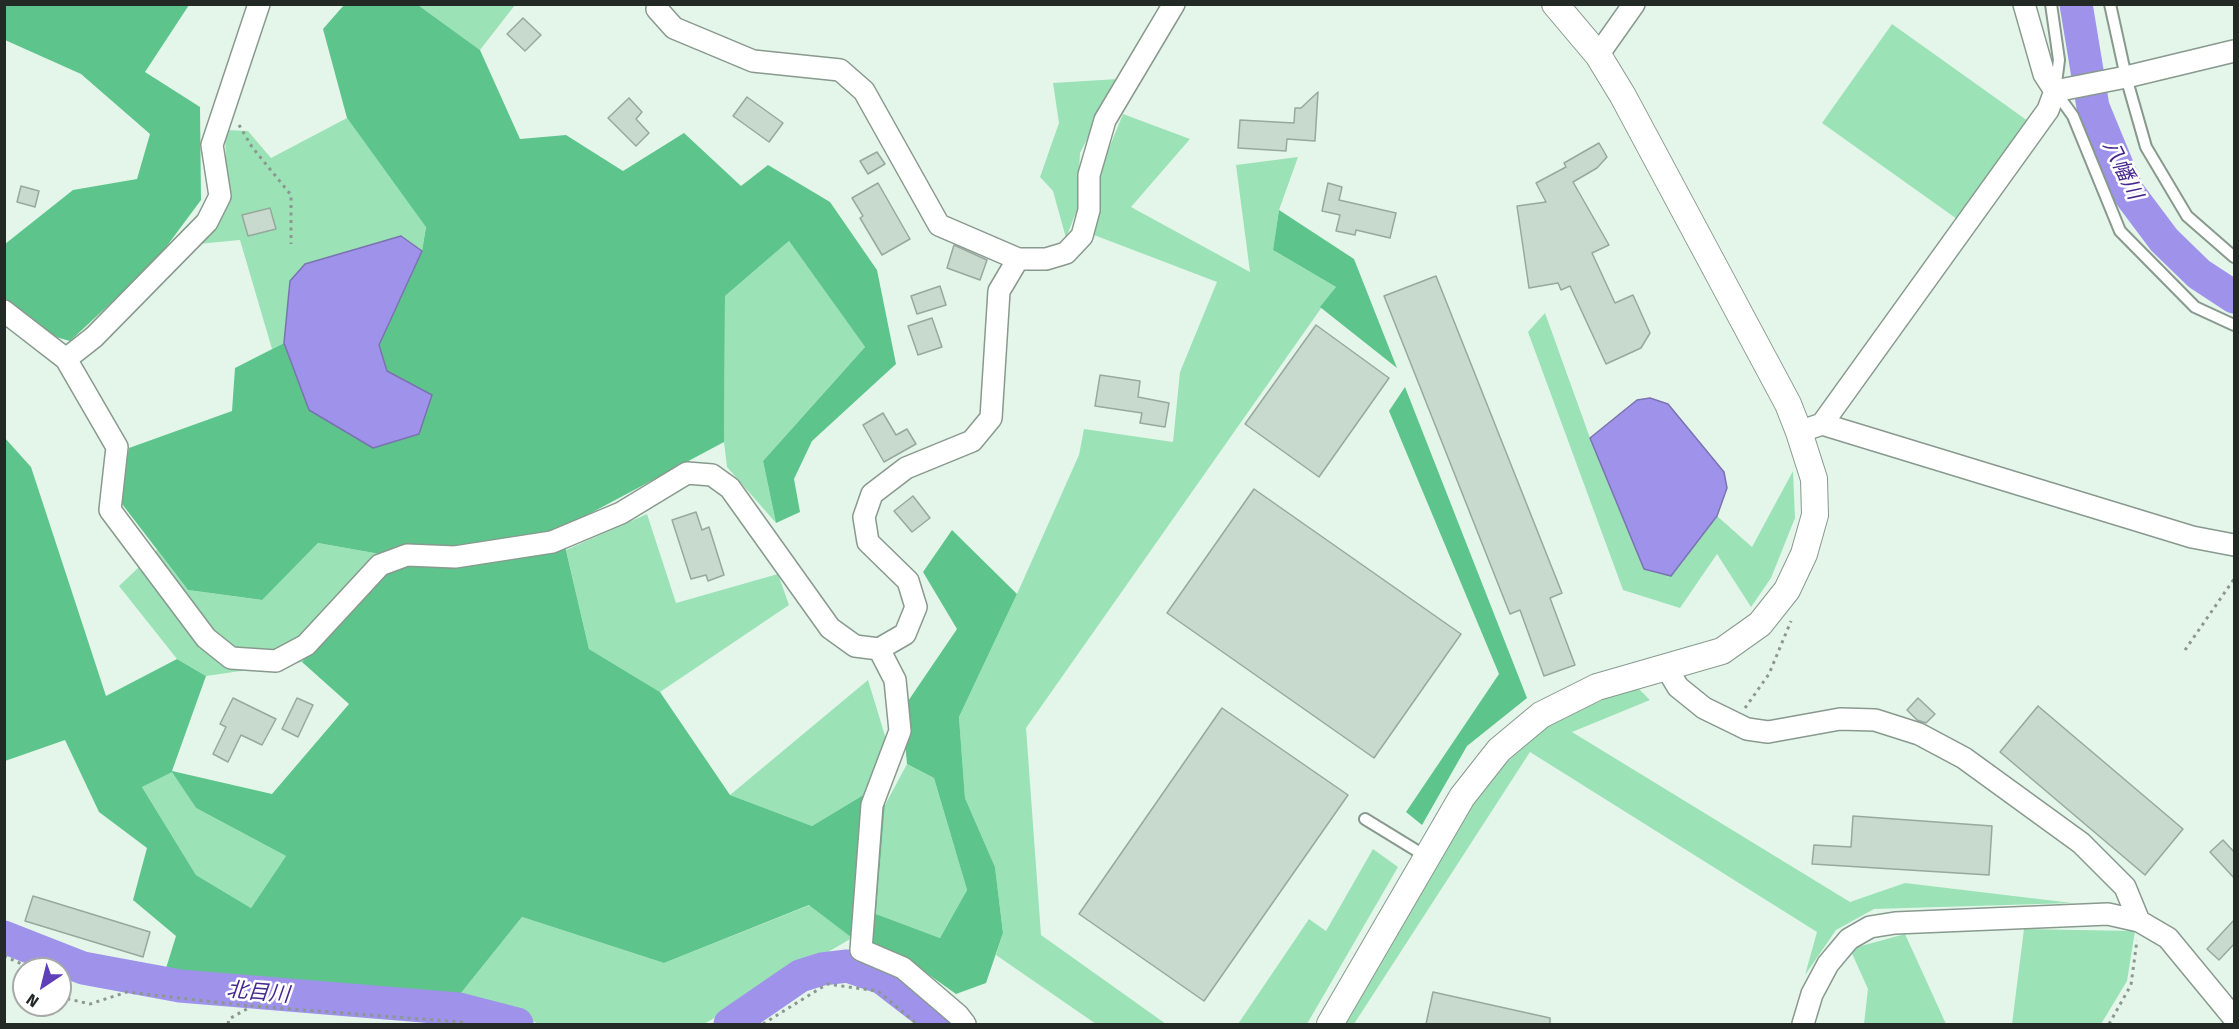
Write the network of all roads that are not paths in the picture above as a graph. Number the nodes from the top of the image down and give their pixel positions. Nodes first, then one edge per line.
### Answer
1 (259, 4) edge
2 (658, 4) edge
3 (1174, 4) edge
4 (1555, 4) edge
5 (1634, 4) edge
6 (2024, 4) edge
7 (2051, 4) edge
8 (2109, 4) edge
9 (2235, 51) edge
10 (1598, 55) junction
11 (2126, 77) junction
12 (2061, 89) junction
13 (2235, 257) edge
14 (1018, 259) junction
15 (4, 311) edge
16 (2235, 325) edge
17 (66, 359) junction
18 (1811, 428) junction
19 (2235, 545) edge
20 (879, 649) junction
21 (1666, 667) junction
22 (1365, 819) dead end
23 (1427, 858) junction
24 (2139, 921) junction
25 (2235, 1018) edge
26 (966, 1024) edge
27 (1330, 1024) edge
28 (1803, 1024) edge

1 - 17 street
2 - 14 street
3 - 14 street
4 - 10 street
5 - 10 street
6 - 12 street
7 - 12 lane
8 - 11 lane
9 - 11 street
10 - 18 street
11 - 12 street
11 - 13 lane
12 - 16 lane
12 - 18 street
14 - 20 street
15 - 17 street
17 - 20 street
18 - 19 street
18 - 21 street
20 - 26 street
21 - 23 street
21 - 24 street
22 - 23 lane
23 - 27 street
24 - 25 street
24 - 28 street

